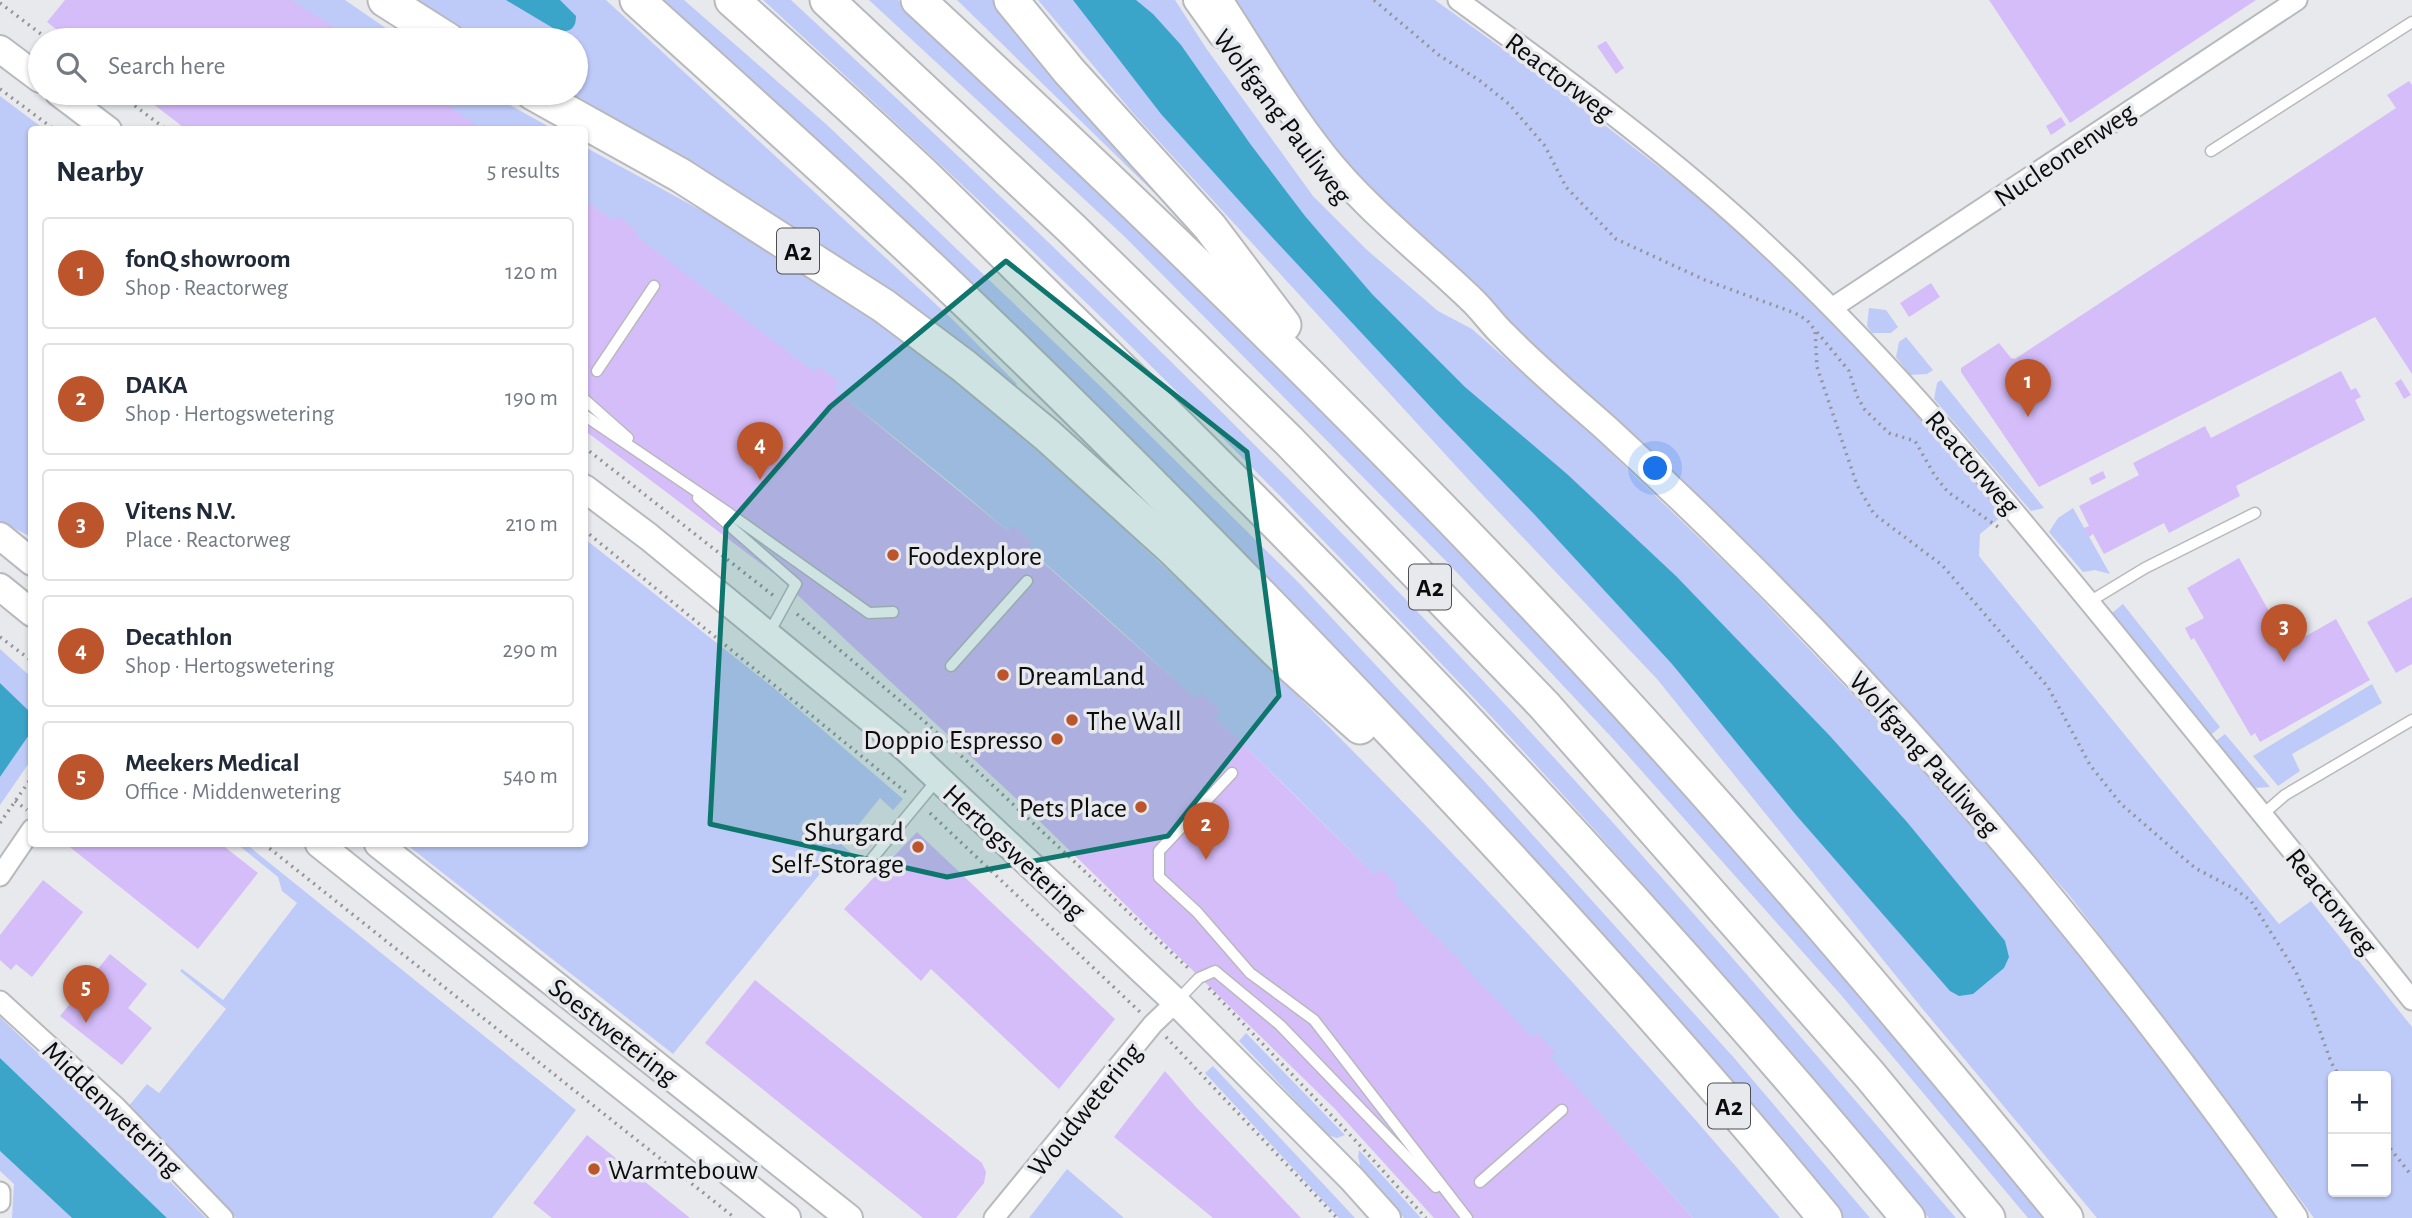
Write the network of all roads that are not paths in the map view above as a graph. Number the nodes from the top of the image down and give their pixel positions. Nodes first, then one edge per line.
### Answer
1 (385, 0) edge
2 (637, 0) edge
3 (732, 0) edge
4 (827, 0) edge
5 (918, 0) edge
6 (1011, 0) edge
7 (1197, 0) edge
8 (1219, 0) edge
9 (1458, 0) edge
10 (2297, 0) edge
11 (2412, 22) edge
12 (429, 28) edge
13 (0, 49) edge
14 (28, 70) edge
15 (75, 105) edge
16 (555, 105) edge
17 (103, 126) edge
18 (2211, 151) dead end
19 (654, 286) dead end
20 (1832, 308) junction
21 (1503, 335) junction
22 (597, 371) dead end
23 (588, 403) edge
24 (588, 418) edge
25 (1361, 428) junction
26 (656, 464) junction
27 (588, 491) edge
28 (2255, 513) dead end
29 (0, 536) edge
30 (28, 559) edge
31 (1027, 581) dead end
32 (0, 587) edge
33 (2089, 602) junction
34 (28, 609) edge
35 (893, 612) dead end
36 (768, 635) junction
37 (951, 666) dead end
38 (2412, 720) edge
39 (1232, 772) dead end
40 (938, 779) junction
41 (2263, 815) junction
42 (28, 835) edge
43 (323, 847) edge
44 (382, 847) edge
45 (866, 866) dead end
46 (0, 876) edge
47 (1529, 879) junction
48 (2412, 1000) edge
49 (0, 1001) edge
50 (1176, 1002) junction
51 (1562, 1110) dead end
52 (1479, 1182) dead end
53 (0, 1192) edge
54 (0, 1202) edge
55 (223, 1218) edge
56 (787, 1218) edge
57 (849, 1218) edge
58 (994, 1218) edge
59 (1387, 1218) edge
60 (1467, 1218) edge
61 (1825, 1218) edge
62 (1908, 1218) edge
63 (1988, 1218) edge
64 (2066, 1218) edge
65 (2294, 1218) edge

1 - 12 highway
2 - 47 highway, A2
3 - 62 highway, A2
4 - 63 highway, A2
5 - 25 highway, A2
6 - 25 highway, A2
7 - 21 main road, Wolfgang Pauliweg
8 - 21 main road, Wolfgang Pauliweg
9 - 20 street, Reactorweg
10 - 20 street, Nucleonenweg
11 - 18 lane
13 - 14 main road
15 - 17 main road
16 - 47 highway, A2
19 - 22 lane
20 - 33 street, Reactorweg
21 - 65 main road, Wolfgang Pauliweg
23 - 26 lane
24 - 26 lane
25 - 64 highway, A2
26 - 35 lane
26 - 36 lane
27 - 36 main road, Hertogswetering
28 - 33 lane
29 - 30 main road
31 - 37 lane
32 - 34 main road
33 - 41 street, Reactorweg
36 - 40 main road, Hertogswetering
38 - 41 lane
39 - 60 lane
40 - 45 lane
40 - 50 main road, Hertogswetering
41 - 48 street, Reactorweg
42 - 46 street
43 - 56 main road, Soestwetering
44 - 57 main road, Soestwetering
47 - 61 highway, A2
49 - 55 street, Middenwetering
50 - 58 street, Woudwetering
50 - 59 main road, Hertogswetering
50 - 60 lane
51 - 52 lane
53 - 54 street

